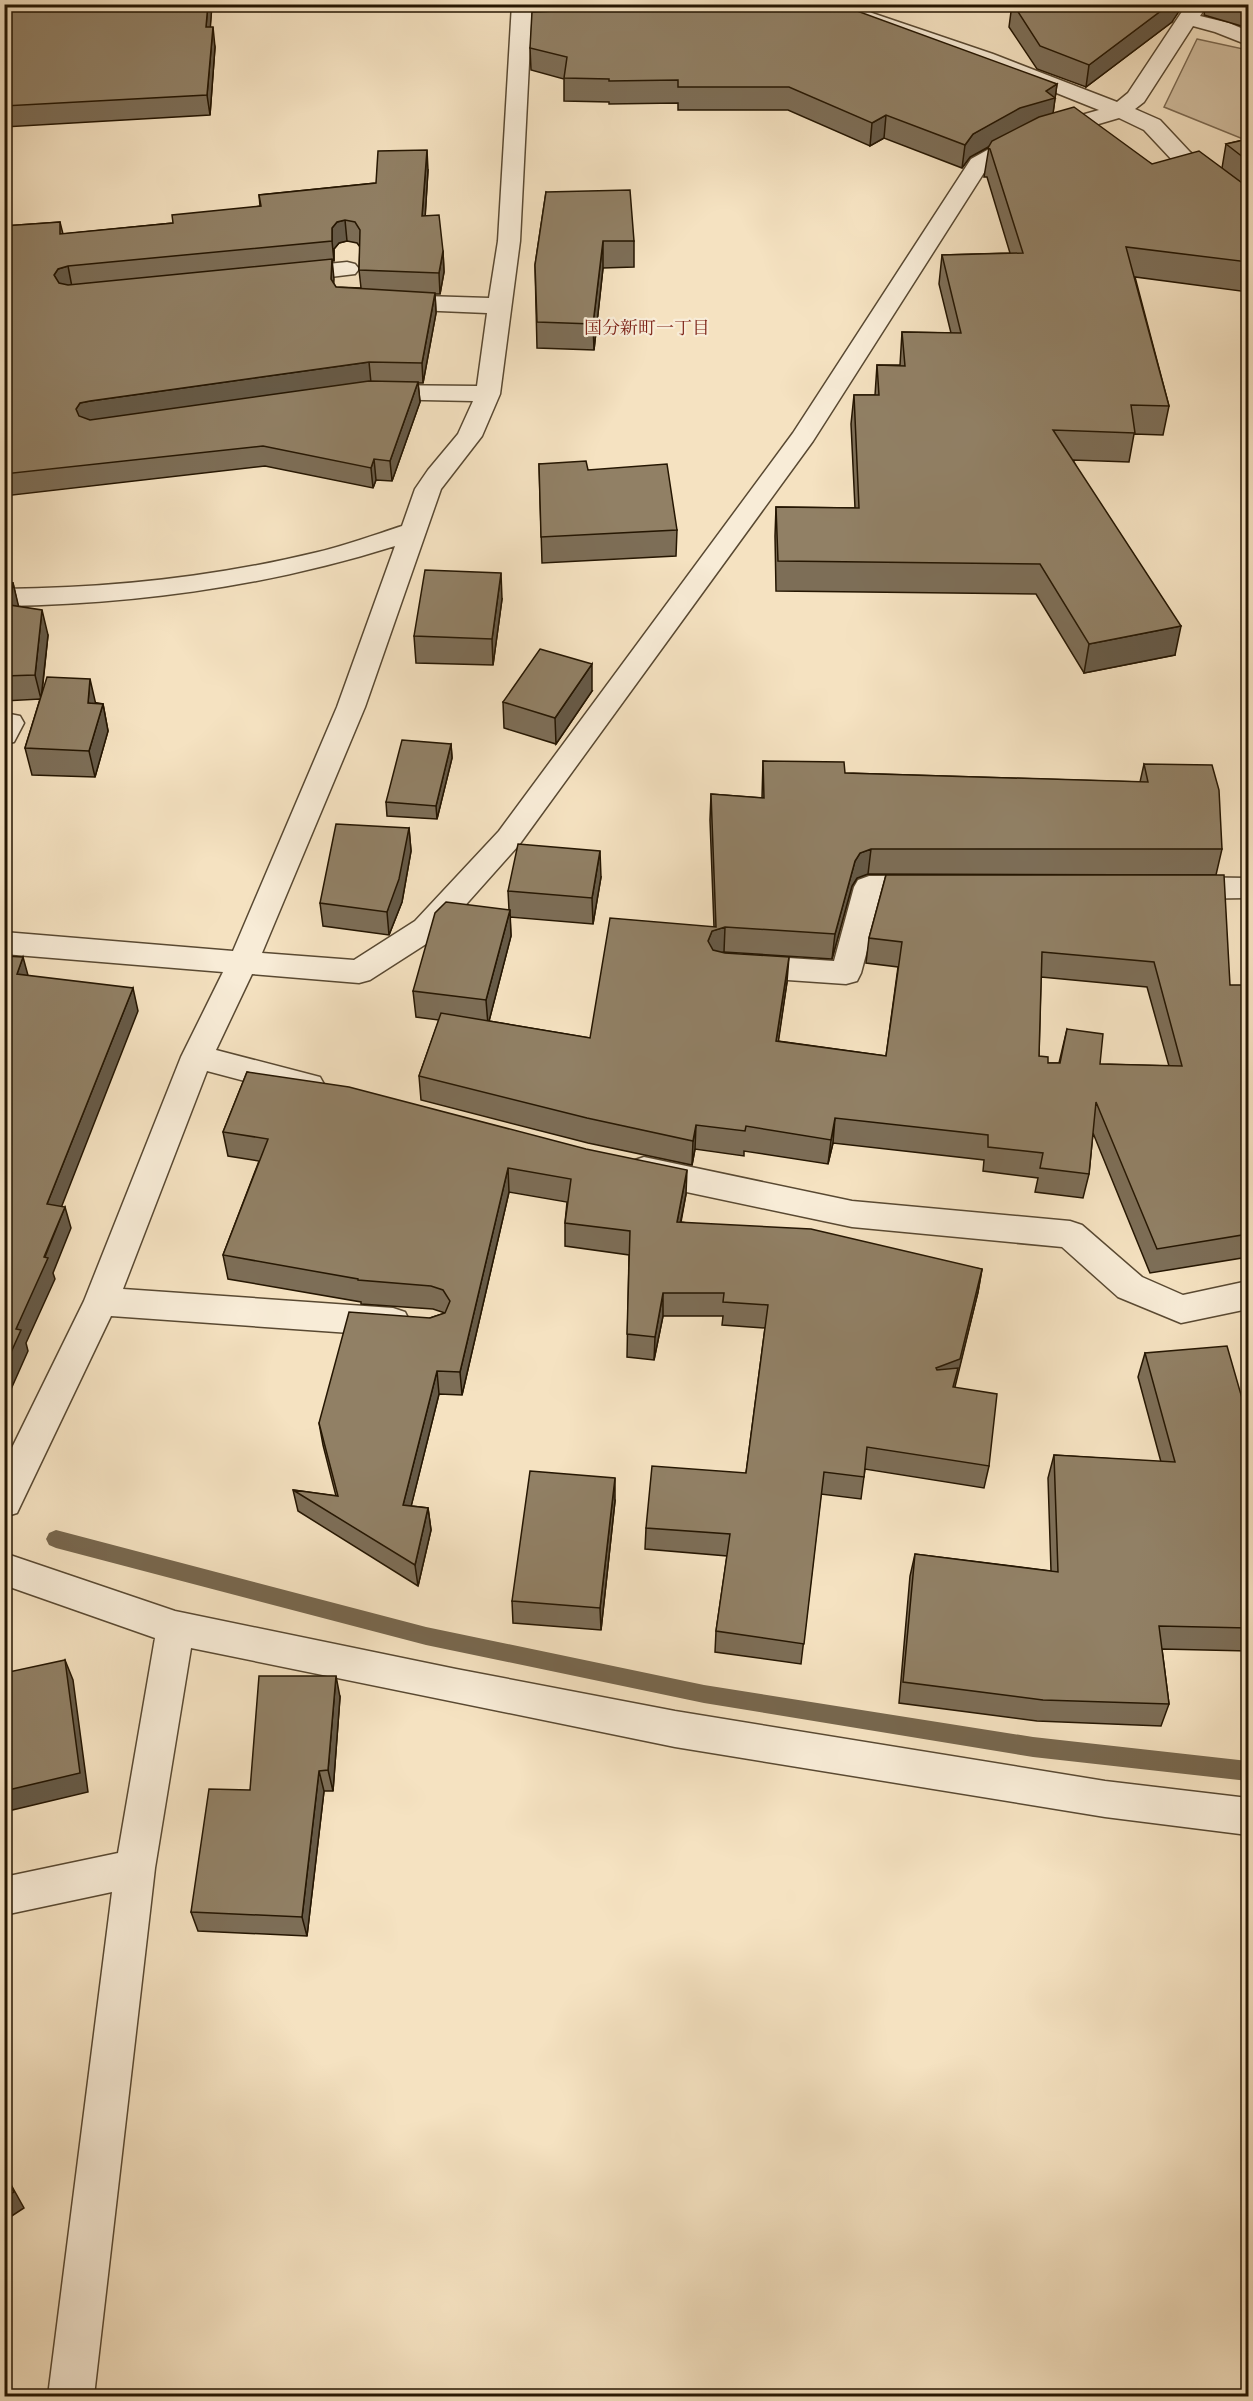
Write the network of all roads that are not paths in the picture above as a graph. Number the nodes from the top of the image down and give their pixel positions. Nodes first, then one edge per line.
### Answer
1 (522, 4) edge
2 (839, 4) edge
3 (1193, 12) edge
4 (1248, 39) edge
5 (1120, 111) junction
6 (1248, 207) edge
7 (348, 270) dead end
8 (267, 277) edge
9 (370, 301) edge
10 (501, 306) junction
11 (488, 394) junction
12 (348, 395) edge
13 (414, 531) junction
14 (4, 598) edge
15 (952, 887) edge
16 (1154, 888) edge
17 (1248, 888) edge
18 (4, 943) edge
19 (243, 962) junction
20 (724, 965) edge
21 (197, 1057) junction
22 (335, 1092) edge
23 (610, 1162) edge
24 (1248, 1295) edge
25 (101, 1301) junction
26 (423, 1324) edge
27 (4, 1502) edge
28 (4, 1569) edge
29 (174, 1628) junction
30 (1248, 1817) edge
31 (135, 1868) junction
32 (4, 1896) edge
33 (71, 2397) edge

1 - 10 street
2 - 5 street
3 - 4 street
3 - 5 street
5 - 6 street
5 - 19 street
7 - 8 street
9 - 10 street
10 - 11 street
11 - 12 street
11 - 13 street
13 - 14 street
13 - 19 street
15 - 20 street
16 - 17 street
18 - 19 street
19 - 21 street
21 - 22 street
21 - 25 street
23 - 24 street
25 - 26 street
25 - 27 street
28 - 29 street
29 - 30 street
29 - 31 street
31 - 32 street
31 - 33 street

